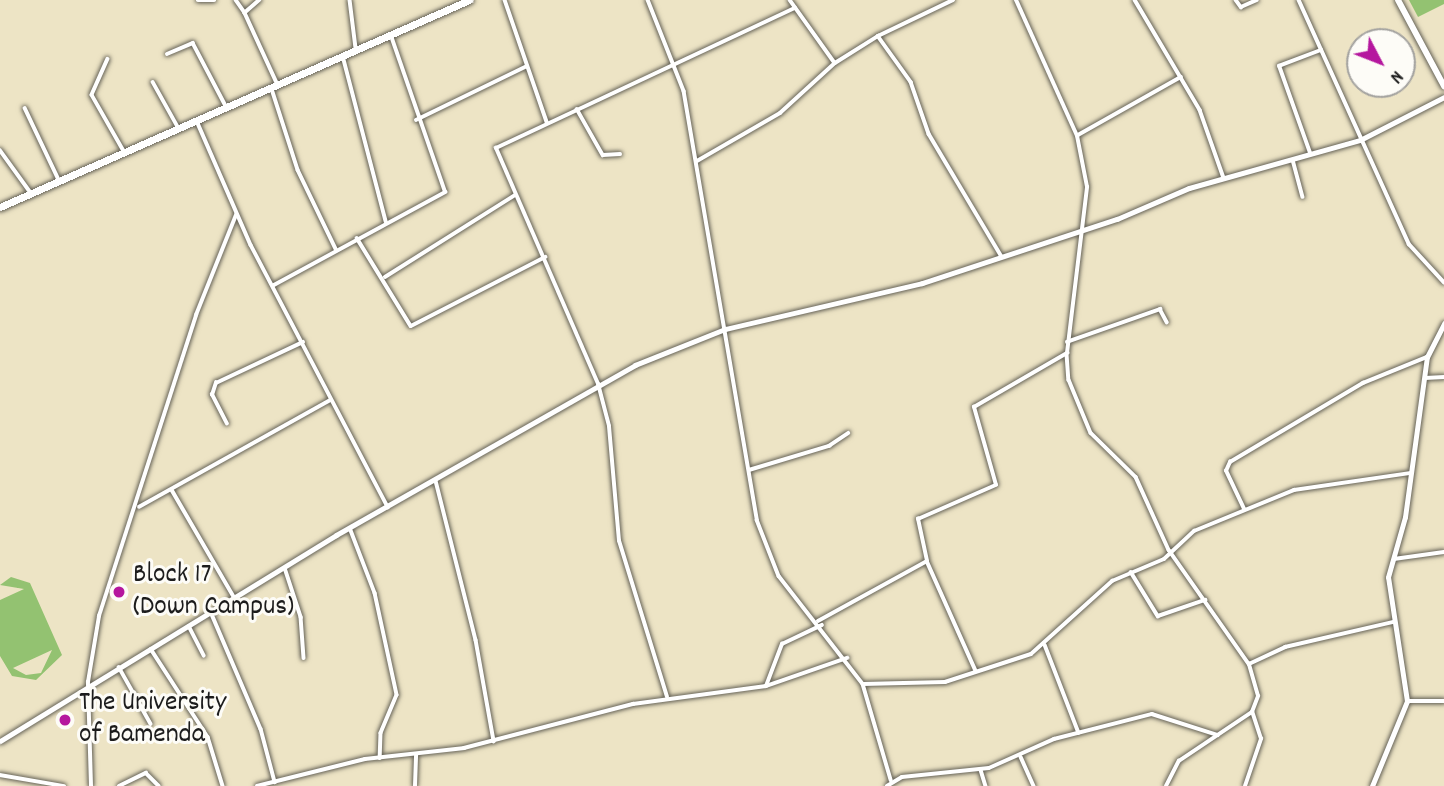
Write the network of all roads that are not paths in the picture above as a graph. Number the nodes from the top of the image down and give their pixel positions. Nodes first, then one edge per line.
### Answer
1 (198, 0) edge
2 (214, 0) edge
3 (236, 0) edge
4 (260, 0) edge
5 (350, 0) edge
6 (469, 0) edge
7 (505, 0) edge
8 (648, 0) edge
9 (790, 0) edge
10 (953, 0) edge
11 (1016, 0) edge
12 (1135, 0) edge
13 (1236, 0) edge
14 (1257, 0) edge
15 (1299, 0) edge
16 (1398, 0) edge
17 (796, 8) junction
18 (245, 13) junction
19 (391, 36) junction
20 (878, 36) junction
21 (356, 50) junction
22 (1321, 50) junction
23 (167, 54) dead end
24 (343, 57) junction
25 (108, 59) dead end
26 (835, 63) junction
27 (527, 66) junction
28 (674, 66) junction
29 (1181, 76) junction
30 (153, 82) dead end
31 (275, 86) junction
32 (1444, 86) edge
33 (1444, 97) edge
34 (24, 108) dead end
35 (227, 108) junction
36 (577, 109) junction
37 (416, 120) junction
38 (197, 121) junction
39 (547, 122) junction
40 (179, 128) junction
41 (1077, 136) junction
42 (1360, 140) junction
43 (0, 150) edge
44 (125, 152) junction
45 (620, 154) dead end
46 (1310, 155) junction
47 (1293, 159) junction
48 (696, 161) junction
49 (1224, 178) junction
50 (59, 180) junction
51 (31, 192) junction
52 (515, 195) junction
53 (1303, 197) dead end
54 (0, 207) edge
55 (236, 215) junction
56 (386, 221) junction
57 (1077, 233) junction
58 (356, 238) junction
59 (336, 249) junction
60 (545, 257) junction
61 (1002, 257) junction
62 (386, 277) junction
63 (1444, 282) edge
64 (274, 285) junction
65 (1167, 323) dead end
66 (1444, 323) edge
67 (725, 329) junction
68 (303, 342) junction
69 (1067, 342) junction
70 (1067, 354) junction
71 (1427, 357) junction
72 (1444, 377) edge
73 (1424, 378) junction
74 (598, 384) junction
75 (329, 401) junction
76 (227, 424) dead end
77 (848, 433) dead end
78 (749, 470) junction
79 (1411, 474) junction
80 (436, 481) junction
81 (172, 490) junction
82 (137, 507) junction
83 (388, 507) junction
84 (1244, 509) junction
85 (350, 527) junction
86 (1169, 550) junction
87 (1444, 552) edge
88 (1392, 559) junction
89 (927, 561) junction
90 (285, 568) junction
91 (1131, 572) junction
92 (235, 598) junction
93 (1205, 600) junction
94 (211, 612) junction
95 (1393, 622) junction
96 (820, 623) junction
97 (189, 626) junction
98 (1045, 645) junction
99 (151, 649) junction
100 (204, 655) dead end
101 (848, 658) junction
102 (304, 659) dead end
103 (1249, 664) junction
104 (118, 666) junction
105 (976, 671) junction
106 (88, 682) junction
107 (863, 684) junction
108 (766, 686) junction
109 (667, 697) junction
110 (1407, 701) junction
111 (1444, 701) edge
112 (1252, 712) junction
113 (151, 724) dead end
114 (1079, 733) junction
115 (1218, 735) junction
116 (0, 741) edge
117 (494, 741) junction
118 (416, 755) junction
119 (1021, 757) junction
120 (380, 758) junction
121 (981, 770) junction
122 (0, 775) edge
123 (891, 780) junction
124 (275, 782) junction
125 (64, 786) edge
126 (90, 786) edge
127 (119, 786) edge
128 (159, 786) edge
129 (223, 786) edge
130 (257, 786) edge
131 (415, 786) edge
132 (887, 786) edge
133 (986, 786) edge
134 (1034, 786) edge
135 (1166, 786) edge
136 (1245, 786) edge
137 (1373, 786) edge

1 - 2 street
3 - 18 street
4 - 18 street
5 - 21 street
6 - 19 highway
7 - 27 street
8 - 28 street
9 - 17 street
10 - 20 street
11 - 41 street
12 - 29 street
13 - 14 street
15 - 22 street
16 - 32 main road
17 - 26 street
17 - 28 street
18 - 31 street
19 - 21 highway
19 - 37 street
20 - 26 street
20 - 61 street
21 - 24 highway
22 - 42 street
22 - 46 street
23 - 35 street
24 - 31 highway
24 - 56 street
25 - 44 street
26 - 48 street
27 - 37 street
27 - 39 street
28 - 36 street
28 - 48 street
29 - 41 street
29 - 49 street
30 - 40 street
31 - 35 highway
31 - 59 street
33 - 42 street
34 - 50 street
35 - 38 highway
36 - 39 street
36 - 45 street
37 - 56 street
38 - 40 highway
38 - 55 street
39 - 52 street
40 - 44 highway
41 - 57 street
42 - 46 street
42 - 63 street
43 - 51 street
44 - 50 highway
46 - 47 street
47 - 49 street
47 - 53 street
48 - 67 street
49 - 57 street
50 - 51 highway
51 - 54 highway
52 - 60 street
52 - 62 street
55 - 64 street
55 - 82 street
56 - 58 street
57 - 61 street
57 - 69 street
58 - 59 street
58 - 62 street
59 - 64 street
60 - 62 street
60 - 74 street
61 - 67 street
64 - 68 street
65 - 69 street
66 - 71 street
67 - 74 street
67 - 78 street
68 - 75 street
68 - 76 street
69 - 70 street
70 - 86 street
70 - 89 street
71 - 73 street
71 - 84 street
72 - 73 street
73 - 79 street
74 - 80 street
74 - 109 street
75 - 81 street
75 - 83 street
77 - 78 street
78 - 96 street
79 - 84 street
79 - 88 street
80 - 83 street
80 - 117 street
81 - 82 street
81 - 92 street
82 - 106 street
83 - 85 street
84 - 86 street
85 - 90 street
85 - 120 street
86 - 91 street
86 - 93 street
87 - 88 street
88 - 95 street
89 - 96 street
89 - 105 street
90 - 92 street
90 - 102 street
91 - 93 street
91 - 98 street
92 - 94 street
93 - 103 street
94 - 97 street
94 - 124 street
95 - 103 street
95 - 110 street
96 - 101 street
96 - 108 street
97 - 99 street
97 - 100 street
98 - 105 street
98 - 114 street
99 - 104 street
99 - 129 street
101 - 107 street
101 - 108 street
103 - 112 street
104 - 106 street
104 - 113 street
105 - 107 street
106 - 116 street
106 - 126 street
107 - 123 street
108 - 109 street
109 - 117 street
110 - 111 street
110 - 137 street
112 - 115 street
112 - 136 street
114 - 115 street
114 - 119 street
115 - 135 street
117 - 118 street
118 - 120 street
118 - 131 street
119 - 121 street
119 - 134 street
120 - 124 street
121 - 123 street
121 - 133 street
122 - 125 street
123 - 132 street
124 - 130 street
127 - 128 street

